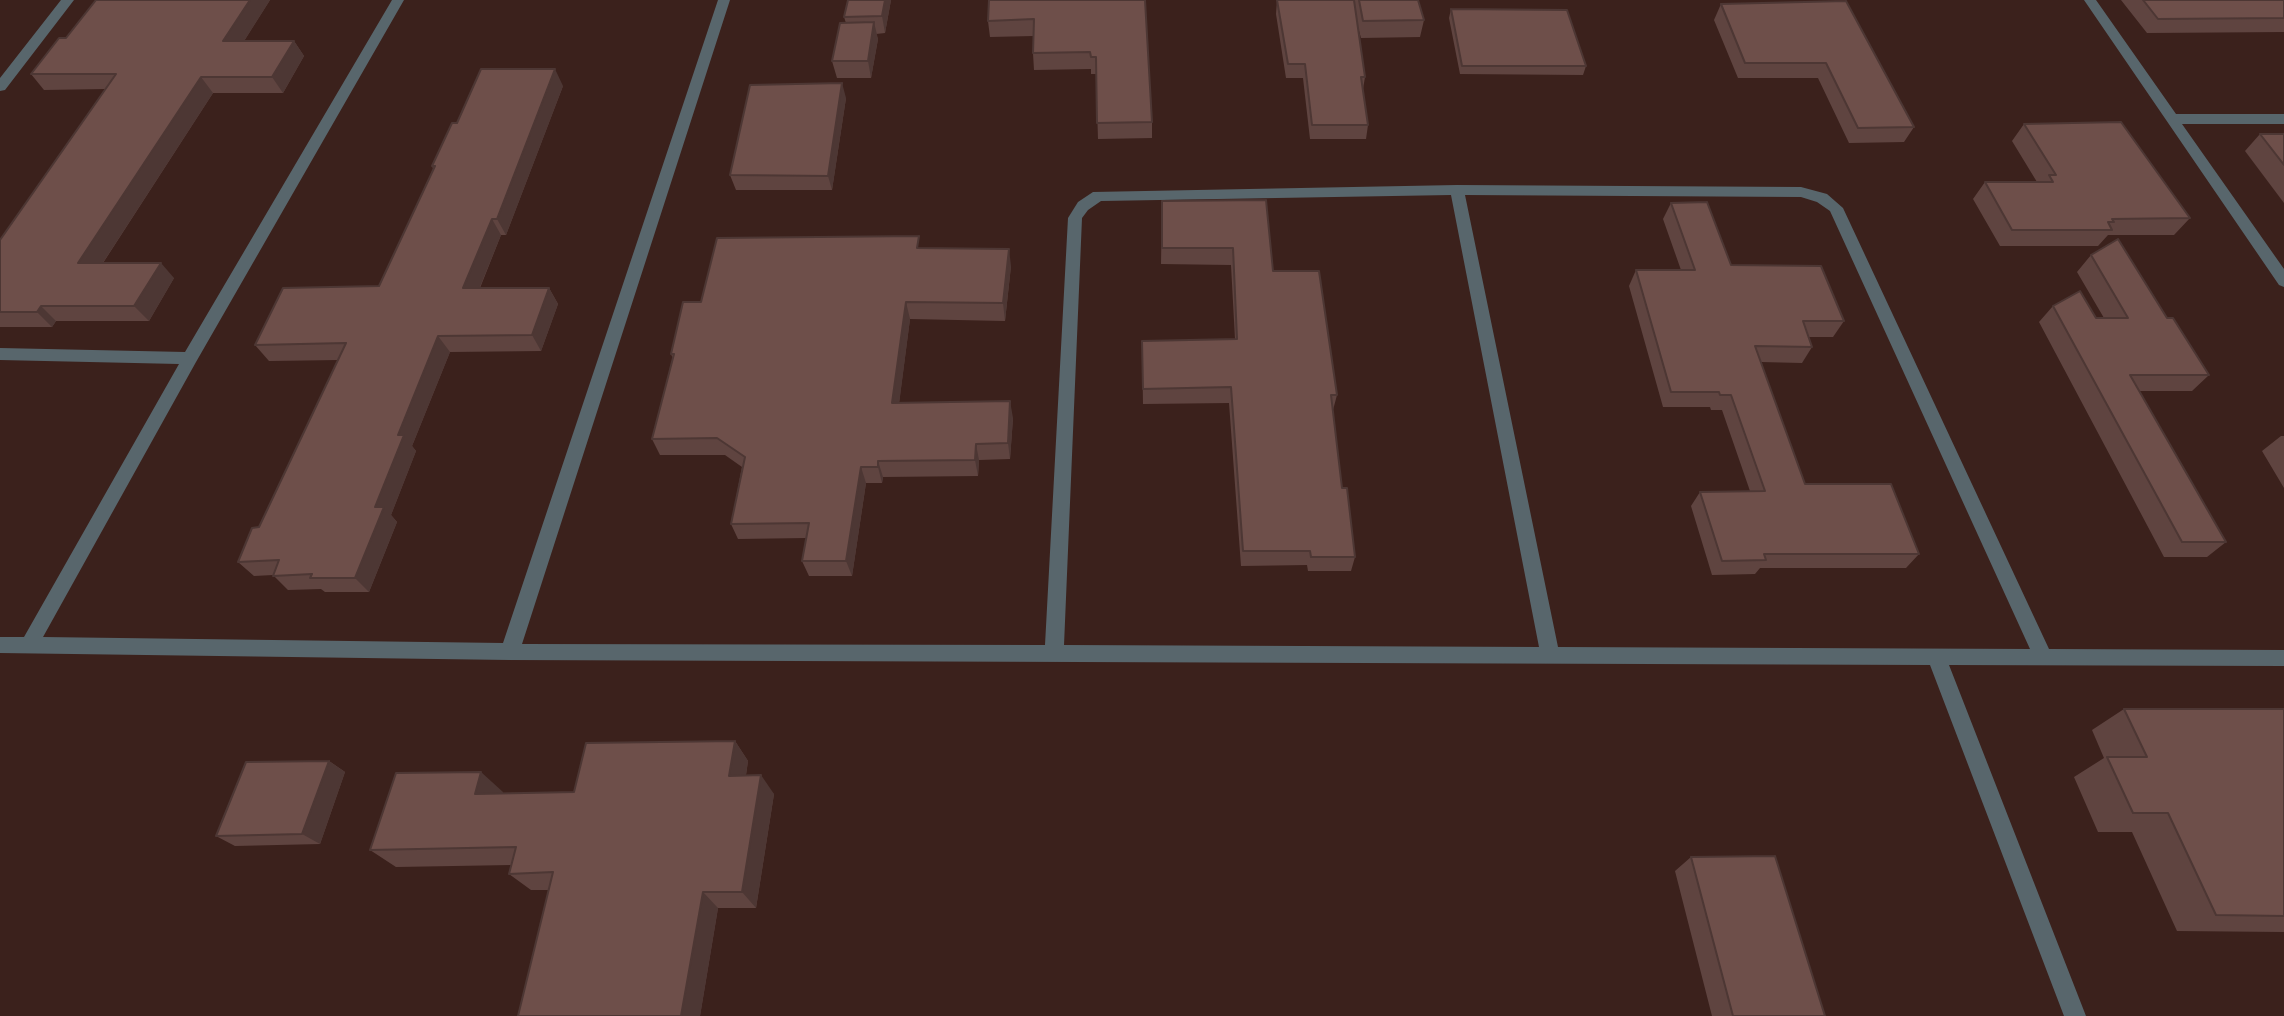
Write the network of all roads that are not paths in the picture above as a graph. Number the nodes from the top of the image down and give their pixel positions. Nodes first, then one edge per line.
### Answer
1 (68, 0) edge
2 (398, 0) edge
3 (724, 0) edge
4 (2090, 0) edge
5 (0, 87) edge
6 (2171, 119) junction
7 (2284, 119) edge
8 (1457, 190) junction
9 (2284, 281) edge
10 (0, 354) edge
11 (190, 358) junction
12 (0, 645) edge
13 (29, 645) junction
14 (510, 652) junction
15 (1054, 653) junction
16 (1550, 656) junction
17 (1936, 656) junction
18 (2043, 657) junction
19 (2284, 658) edge
20 (2075, 1016) edge

1 - 5 street
2 - 11 street
3 - 14 street
4 - 6 street
6 - 7 street
6 - 9 street
8 - 15 street
8 - 16 street
8 - 18 street
10 - 11 street
11 - 13 street
12 - 13 street
13 - 14 street
14 - 15 street
15 - 16 street
16 - 17 street
17 - 18 street
17 - 20 street
18 - 19 street

